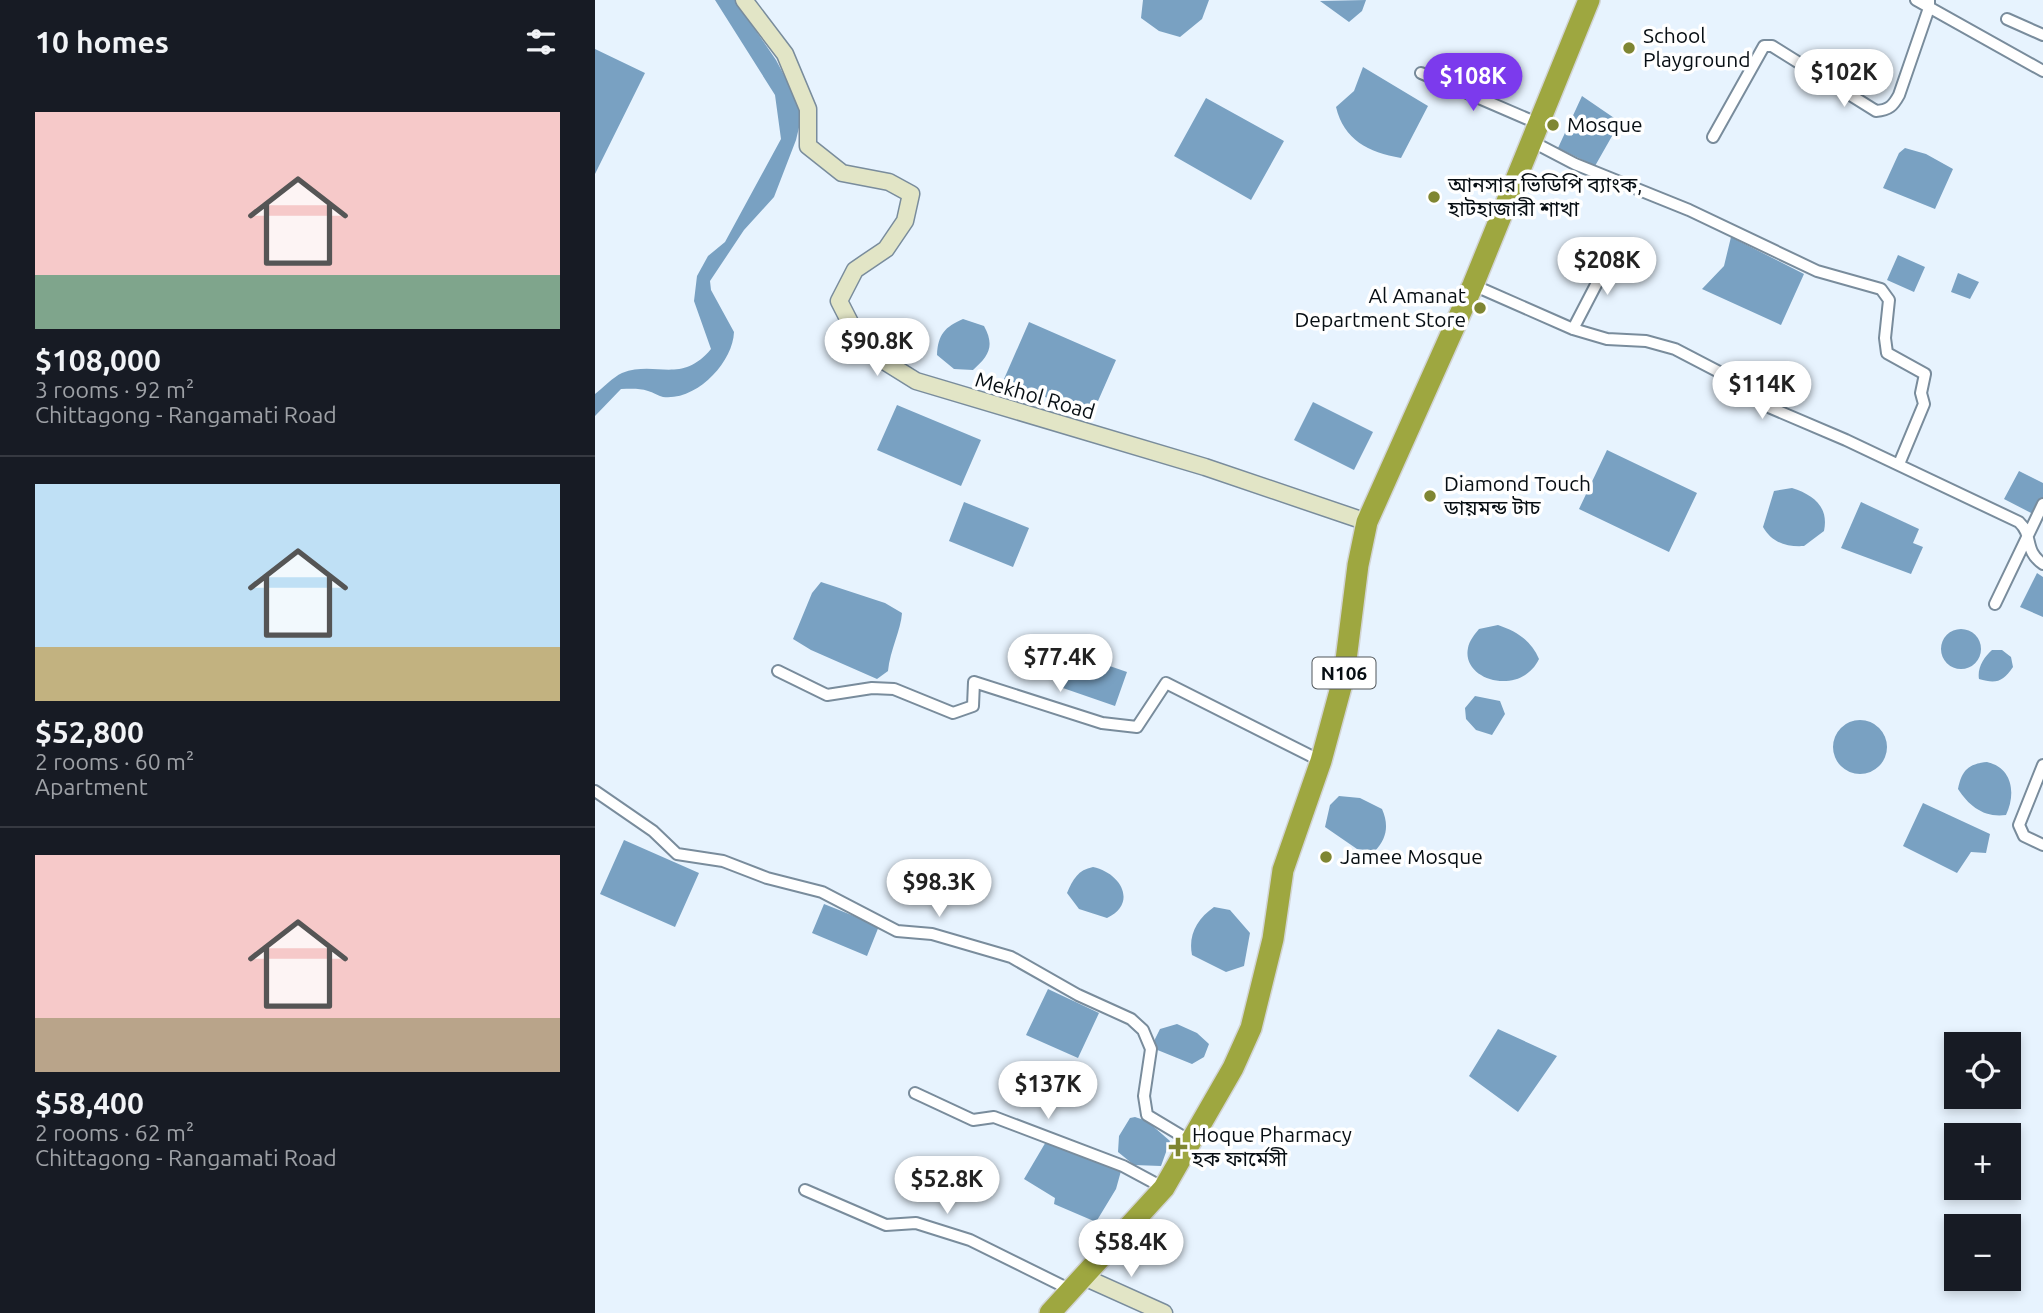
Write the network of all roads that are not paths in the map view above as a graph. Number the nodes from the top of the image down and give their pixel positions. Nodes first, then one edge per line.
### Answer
1 (744, 0) edge
2 (1590, 0) edge
3 (1916, 0) edge
4 (1929, 4) edge
5 (2007, 19) dead end
6 (2043, 35) edge
7 (2043, 70) edge
8 (1421, 73) dead end
9 (1534, 132) junction
10 (1713, 136) dead end
11 (1613, 252) dead end
12 (1473, 285) junction
13 (1573, 329) junction
14 (1899, 464) junction
15 (2043, 504) edge
16 (1367, 522) junction
17 (2028, 536) junction
18 (2043, 564) edge
19 (1995, 604) dead end
20 (778, 671) dead end
21 (1321, 761) junction
22 (2043, 765) edge
23 (595, 791) edge
24 (2043, 845) edge
25 (915, 1093) dead end
26 (1192, 1142) junction
27 (1164, 1188) junction
28 (804, 1190) dead end
29 (1078, 1284) junction
30 (1050, 1313) edge
31 (1164, 1313) edge

1 - 16 street, Mekhol Road
2 - 9 highway, N106
3 - 4 street
4 - 7 street
4 - 10 street
5 - 6 street
8 - 9 street
9 - 12 highway, N106
9 - 14 street
11 - 13 street
12 - 13 street
12 - 16 highway, N106
13 - 14 street
14 - 17 street
15 - 17 street
16 - 21 highway, N106
17 - 18 street
17 - 19 street
20 - 21 street
21 - 26 highway, N106
22 - 24 street
23 - 26 street
25 - 27 street
26 - 27 highway, N106
27 - 29 highway, N106
28 - 29 street
29 - 30 highway, N106
29 - 31 street

